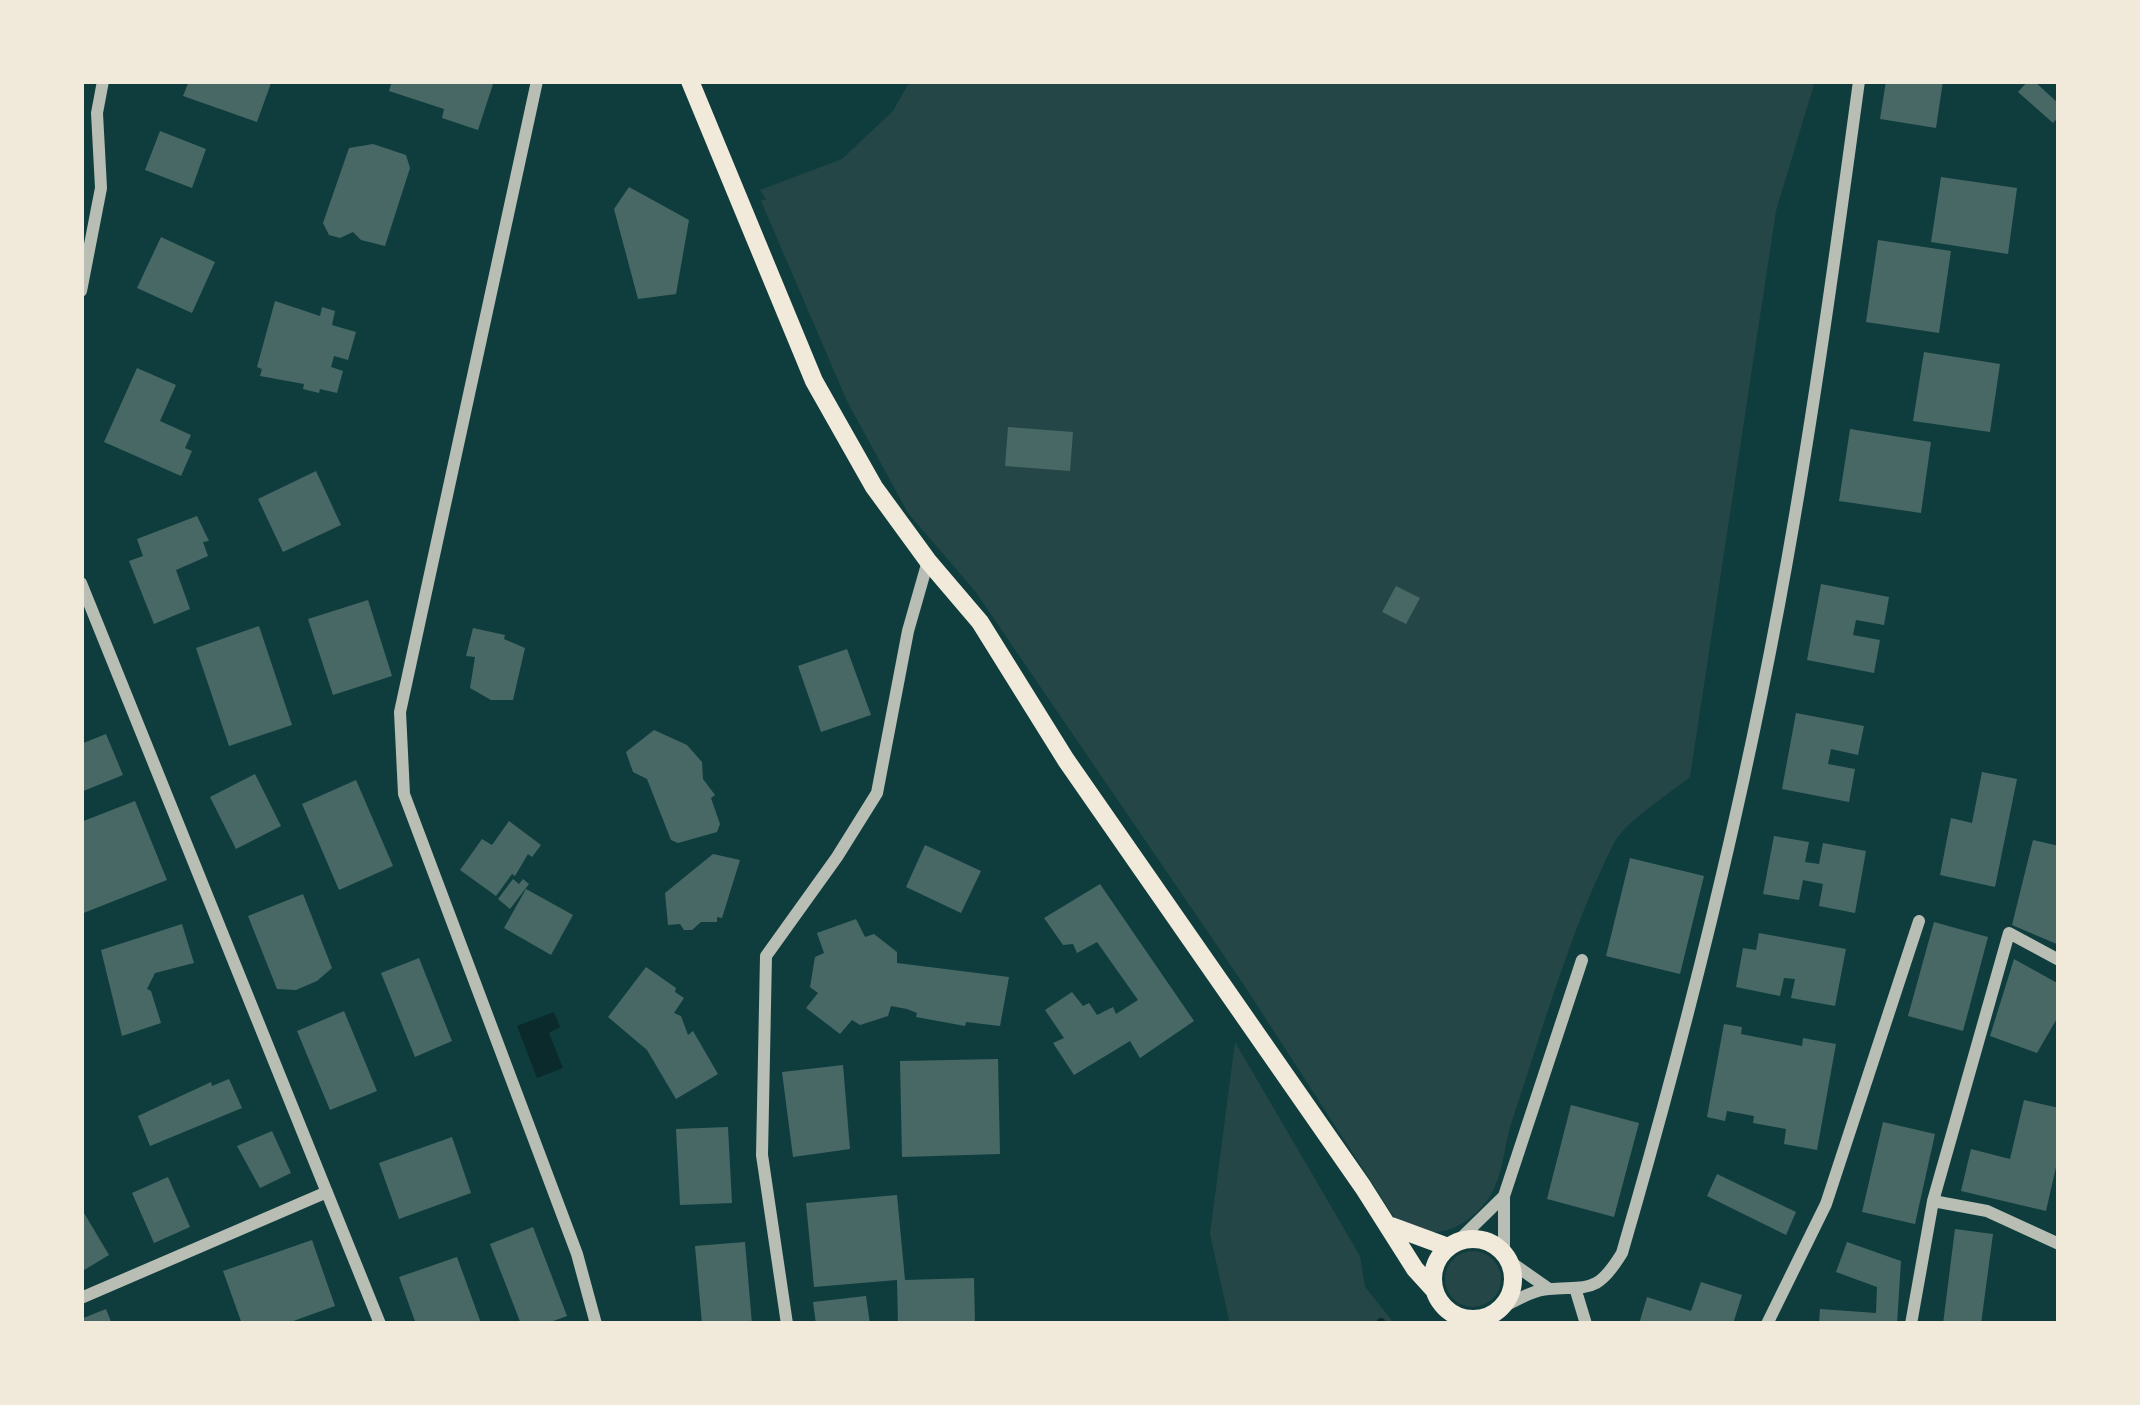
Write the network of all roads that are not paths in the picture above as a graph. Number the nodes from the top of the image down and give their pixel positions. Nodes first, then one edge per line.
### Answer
1 (103, 81) edge
2 (537, 81) edge
3 (690, 81) edge
4 (1859, 81) edge
5 (81, 291) edge
6 (928, 561) junction
7 (81, 583) edge
8 (1919, 921) dead end
9 (1582, 960) dead end
10 (2059, 960) edge
11 (327, 1192) junction
12 (1504, 1196) junction
13 (1933, 1202) junction
14 (1387, 1224) junction
15 (1453, 1244) junction
16 (2059, 1244) edge
17 (1507, 1257) junction
18 (1550, 1289) junction
19 (1576, 1291) junction
20 (1437, 1296) junction
21 (81, 1298) edge
22 (1503, 1306) junction
23 (1469, 1322) edge
24 (380, 1324) edge
25 (596, 1324) edge
26 (787, 1324) edge
27 (1442, 1324) edge
28 (1586, 1324) edge
29 (1767, 1324) edge
30 (1910, 1324) edge

1 - 5 street
2 - 25 street
3 - 6 main road
4 - 19 street
6 - 14 main road
6 - 26 street
7 - 11 street
8 - 29 street
9 - 12 street
10 - 13 street
11 - 21 street
11 - 24 street
12 - 15 street
12 - 17 street
13 - 16 street
13 - 30 street
14 - 15 main road
14 - 20 main road
15 - 17 main road
15 - 20 main road
17 - 18 street
17 - 22 main road
18 - 19 street
18 - 22 street
19 - 28 street
20 - 23 main road
20 - 27 main road
22 - 23 main road

